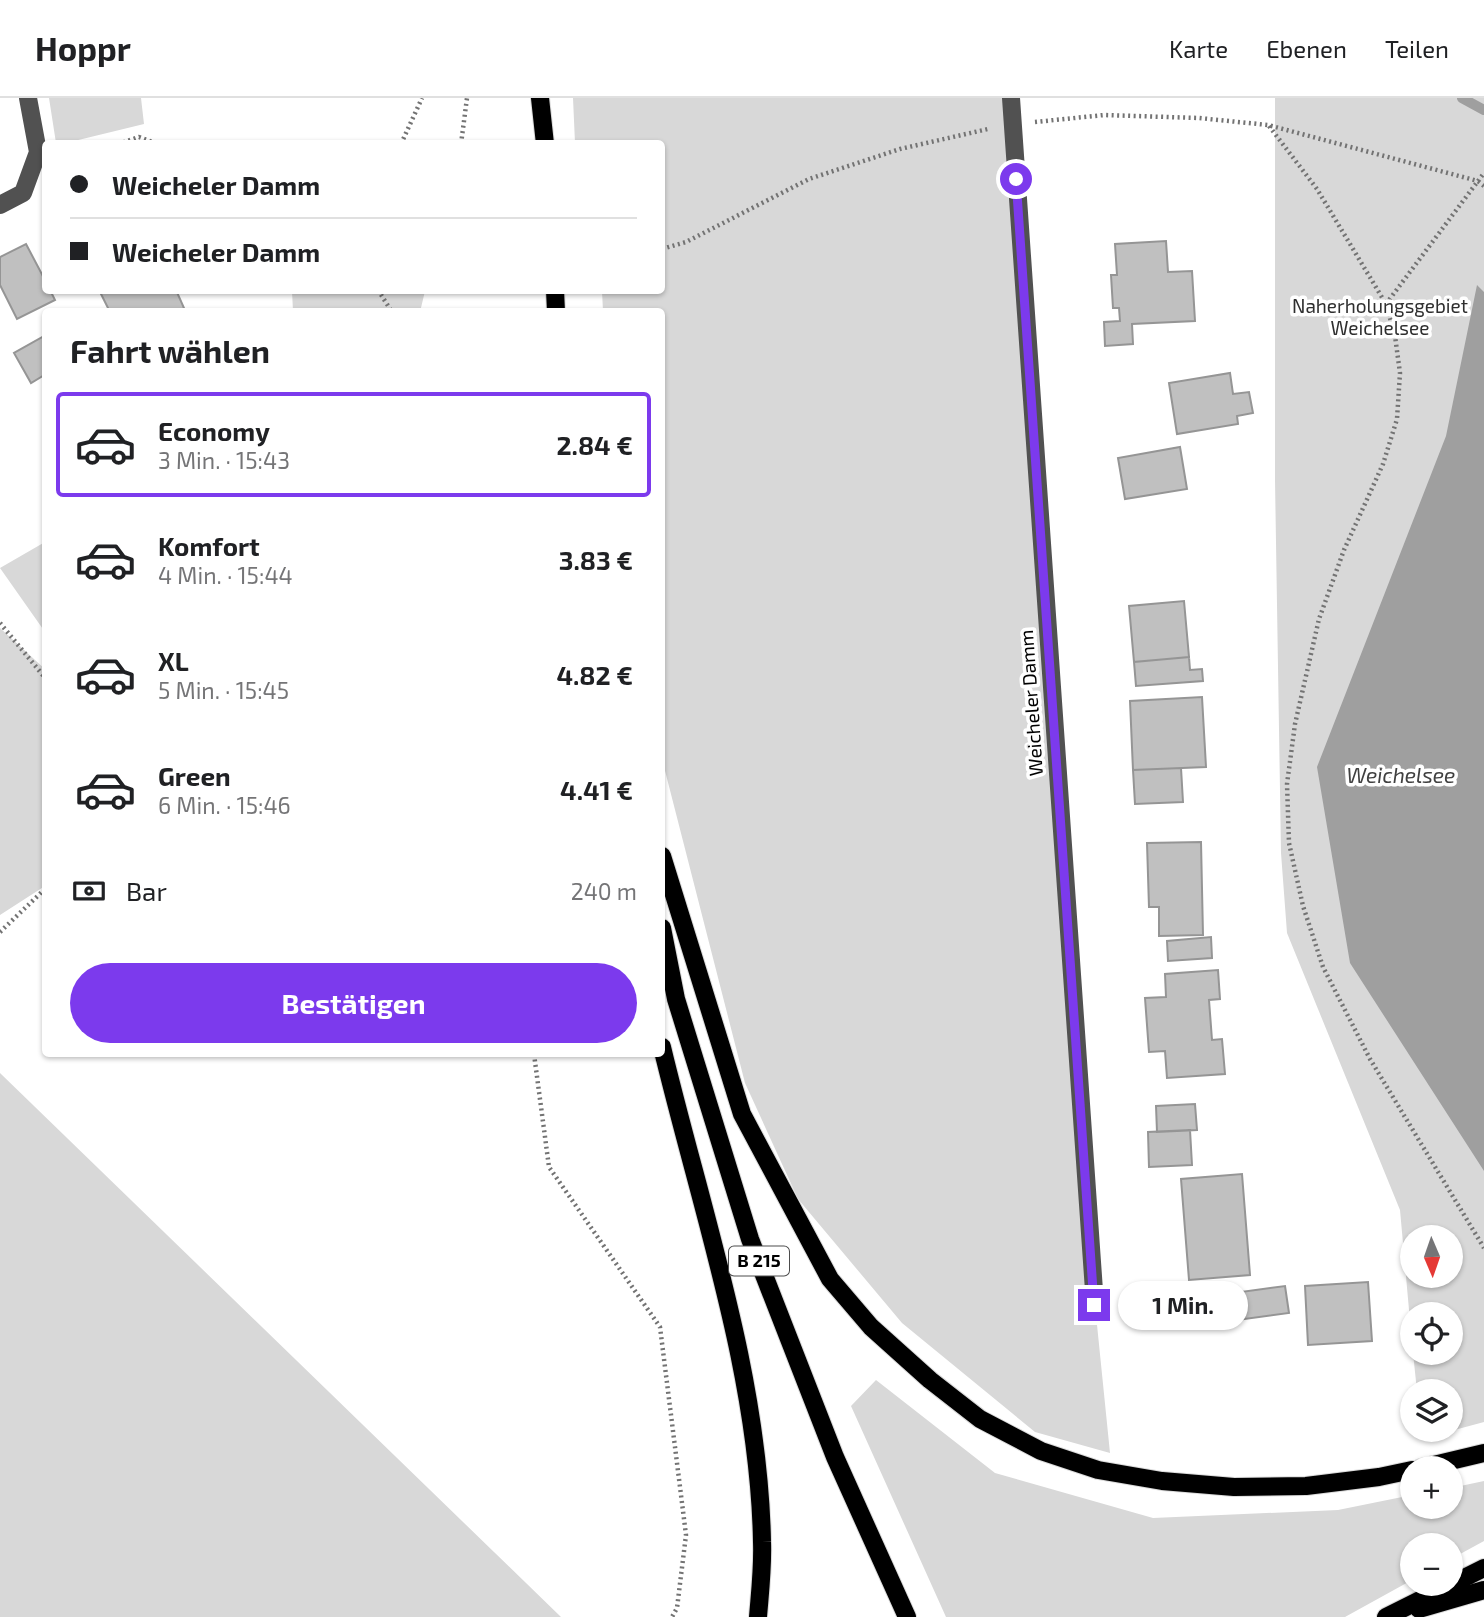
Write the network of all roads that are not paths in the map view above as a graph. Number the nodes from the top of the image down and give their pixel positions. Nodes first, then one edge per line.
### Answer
1 (28, 98) edge
2 (540, 98) edge
3 (553, 98) edge
4 (1011, 98) edge
5 (545, 140) edge
6 (551, 140) edge
7 (0, 205) edge
8 (665, 866) edge
9 (665, 943) edge
10 (665, 1057) edge
11 (1094, 1305) dead end
12 (1484, 1453) edge
13 (1463, 1458) edge
14 (1400, 1473) edge
15 (1484, 1568) edge
16 (1484, 1590) edge
17 (758, 1617) edge
18 (906, 1617) edge
19 (1386, 1617) edge
20 (1392, 1617) edge

1 - 7 street
2 - 5 main road
3 - 6 main road
4 - 11 street, Weicheler Damm
8 - 14 main road
9 - 18 main road, B 215
10 - 17 main road
12 - 13 main road
15 - 19 main road
16 - 20 main road

